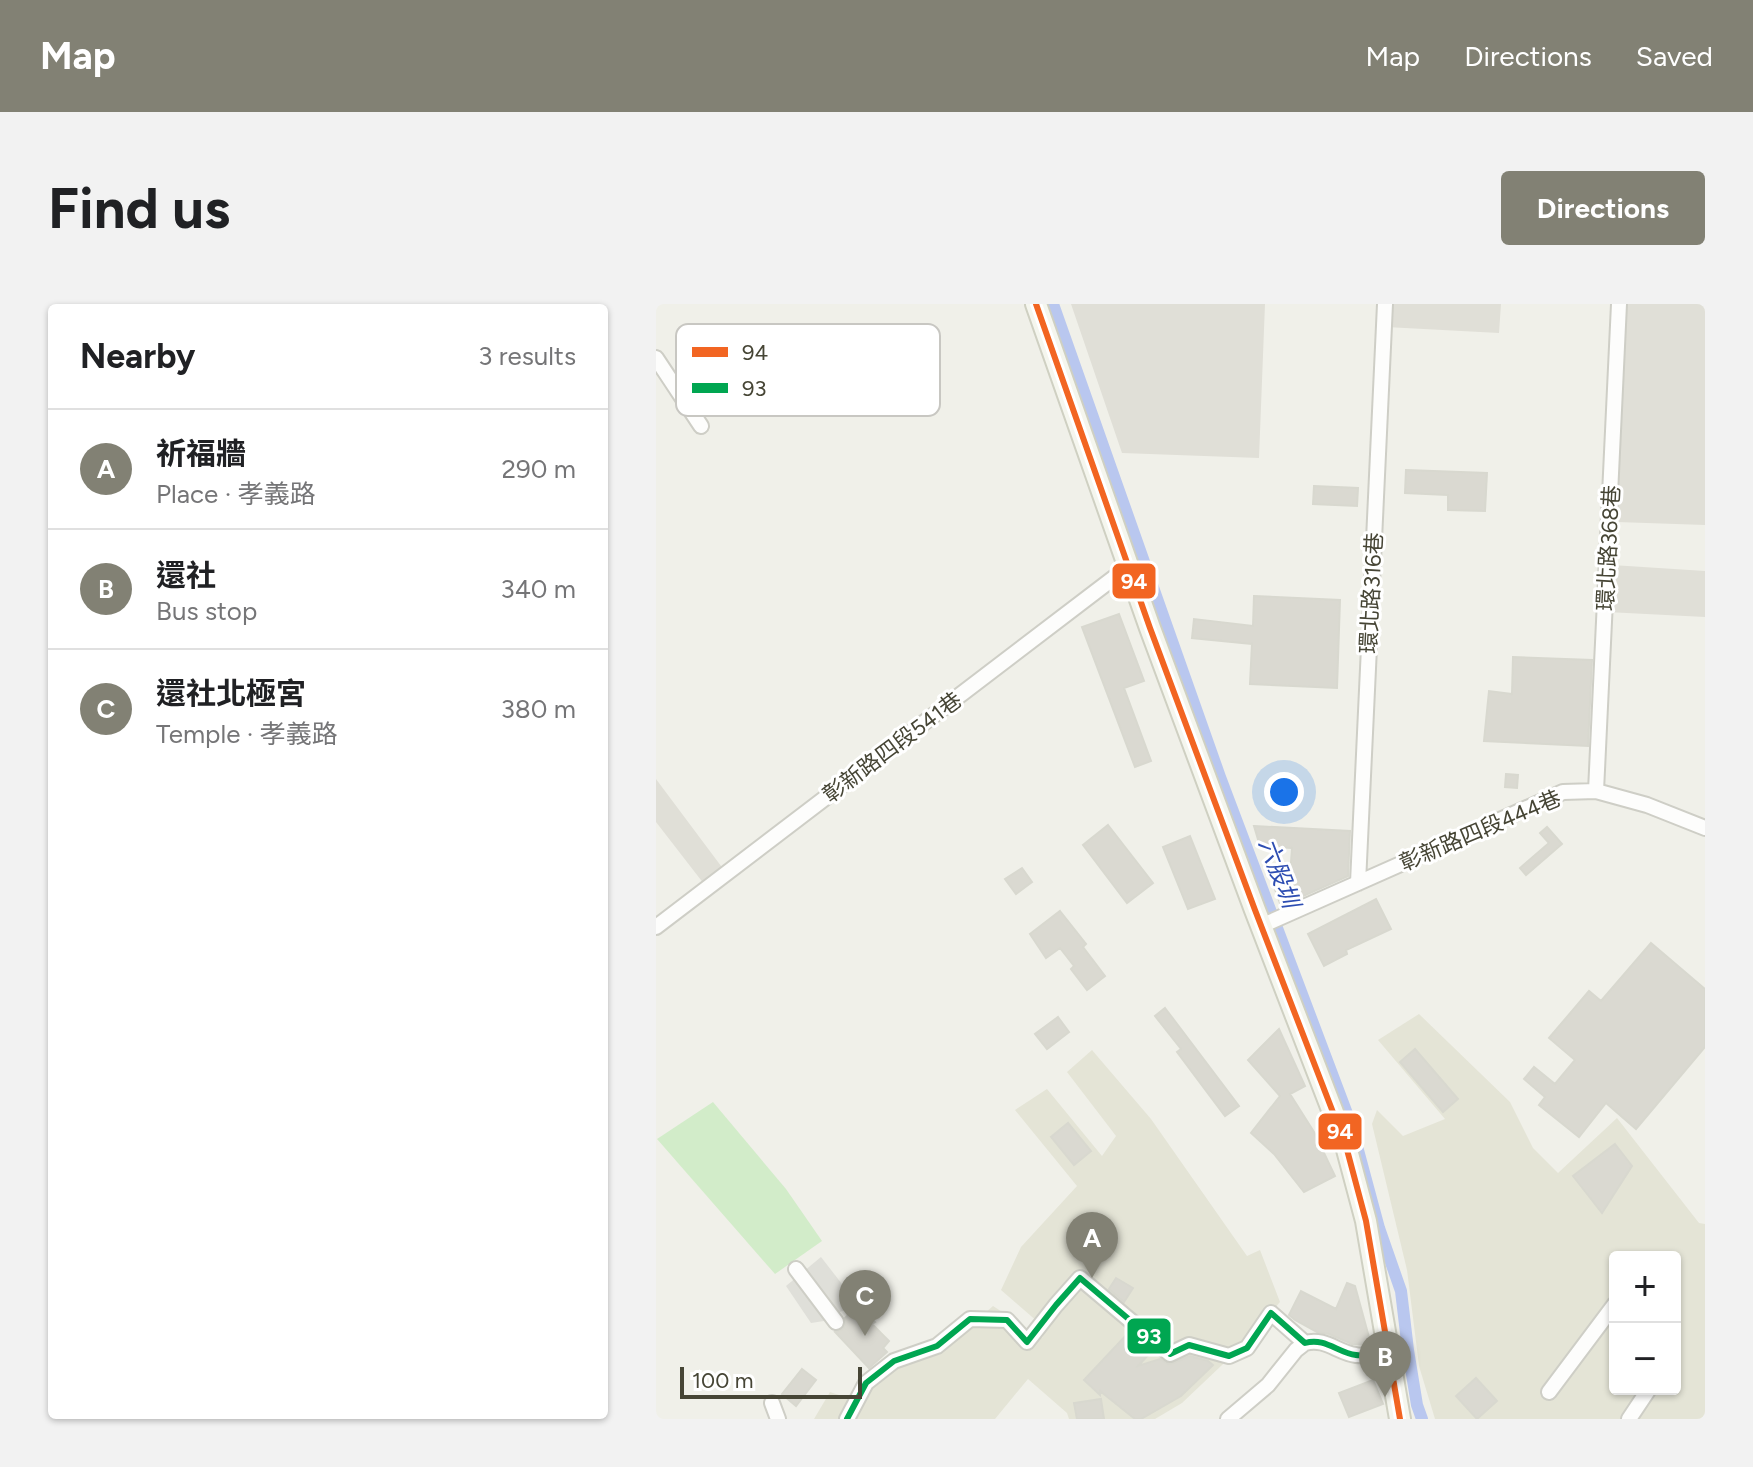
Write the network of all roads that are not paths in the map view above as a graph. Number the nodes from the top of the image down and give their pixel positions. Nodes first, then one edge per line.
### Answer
1 (1036, 304) edge
2 (1385, 304) edge
3 (1619, 304) edge
4 (656, 358) edge
5 (676, 388) edge
6 (694, 416) edge
7 (701, 426) dead end
8 (1128, 567) junction
9 (1596, 791) junction
10 (1705, 828) edge
11 (1358, 883) junction
12 (1262, 926) junction
13 (656, 927) edge
14 (796, 1269) dead end
15 (1609, 1312) edge
16 (836, 1322) dead end
17 (1305, 1343) junction
18 (1389, 1351) junction
19 (1549, 1392) dead end
20 (1645, 1395) edge
21 (772, 1403) dead end
22 (778, 1419) edge
23 (847, 1419) edge
24 (1228, 1419) edge
25 (1400, 1419) edge
26 (1629, 1419) edge

1 - 8 street
2 - 11 street, 環北路316巷
3 - 9 street, 環北路368巷
4 - 5 street
6 - 7 street
8 - 12 street
8 - 13 street, 彰新路四段541巷
9 - 10 street, 彰新路四段444巷
9 - 11 street, 彰新路四段444巷
11 - 12 street, 彰新路四段444巷
12 - 18 street
14 - 16 street
15 - 19 street
17 - 18 street
17 - 23 street
17 - 24 street
18 - 25 street
20 - 26 street
21 - 22 street

